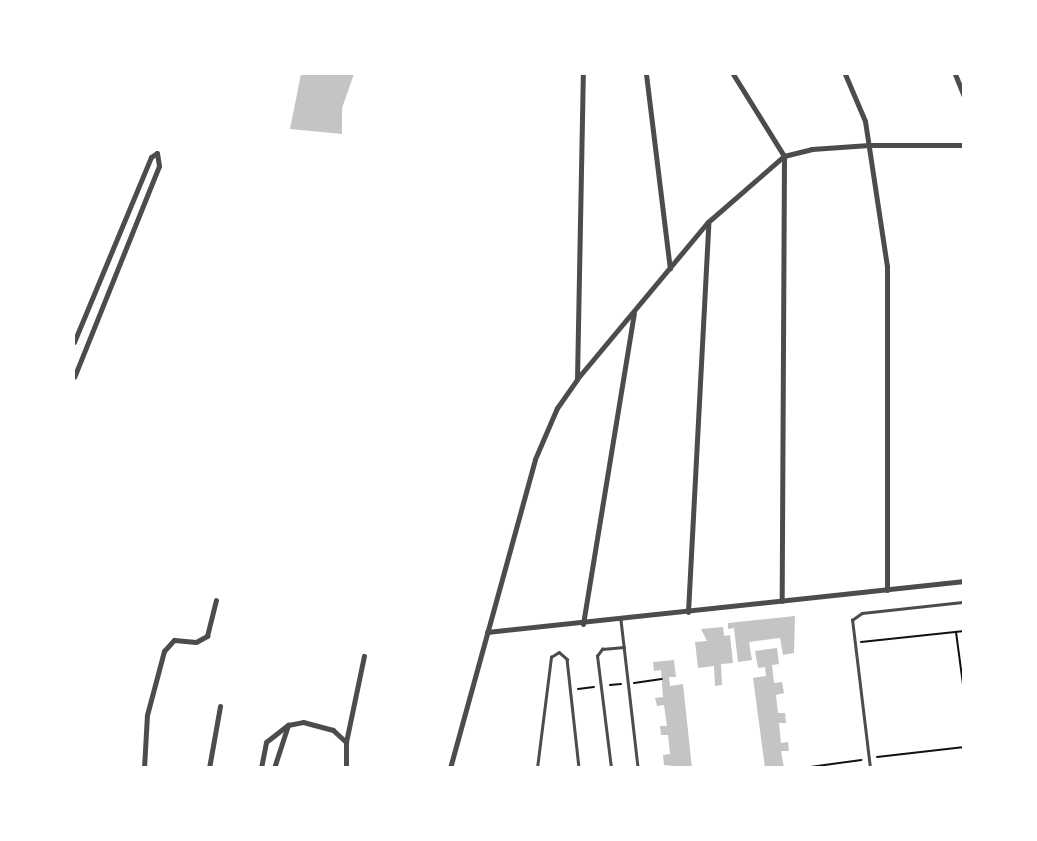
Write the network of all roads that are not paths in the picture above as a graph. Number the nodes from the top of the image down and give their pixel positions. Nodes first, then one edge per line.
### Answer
1 (583, 74) edge
2 (646, 74) edge
3 (733, 74) edge
4 (845, 74) edge
5 (955, 74) edge
6 (964, 96) edge
7 (869, 145) junction
8 (964, 145) edge
9 (784, 156) junction
10 (708, 222) junction
11 (670, 269) junction
12 (634, 313) junction
13 (74, 342) edge
14 (74, 377) edge
15 (577, 379) junction
16 (964, 581) edge
17 (887, 590) junction
18 (216, 600) dead end
19 (782, 601) junction
20 (964, 602) edge
21 (688, 612) junction
22 (621, 620) junction
23 (583, 624) junction
24 (487, 632) junction
25 (624, 647) junction
26 (364, 656) dead end
27 (220, 706) dead end
28 (288, 724) junction
29 (346, 742) junction
30 (144, 768) edge
31 (209, 768) edge
32 (261, 768) edge
33 (274, 768) edge
34 (346, 768) edge
35 (450, 768) edge
36 (537, 768) edge
37 (579, 768) edge
38 (611, 768) edge
39 (638, 768) edge
40 (870, 768) edge

1 - 15 street
2 - 11 street
3 - 9 street
4 - 7 street
5 - 6 street
7 - 8 street
7 - 9 street
7 - 17 street
9 - 10 street
9 - 19 street
10 - 11 street
10 - 21 street
11 - 12 street
12 - 15 street
12 - 23 street
13 - 14 street
15 - 24 street
16 - 17 street
17 - 19 street
18 - 30 street
19 - 21 street
20 - 40 lane
21 - 22 street
22 - 23 street
22 - 25 lane
23 - 24 street
24 - 35 street
25 - 38 lane
25 - 39 lane
26 - 29 street
27 - 31 street
28 - 29 street
28 - 32 street
28 - 33 street
29 - 34 street
36 - 37 lane

